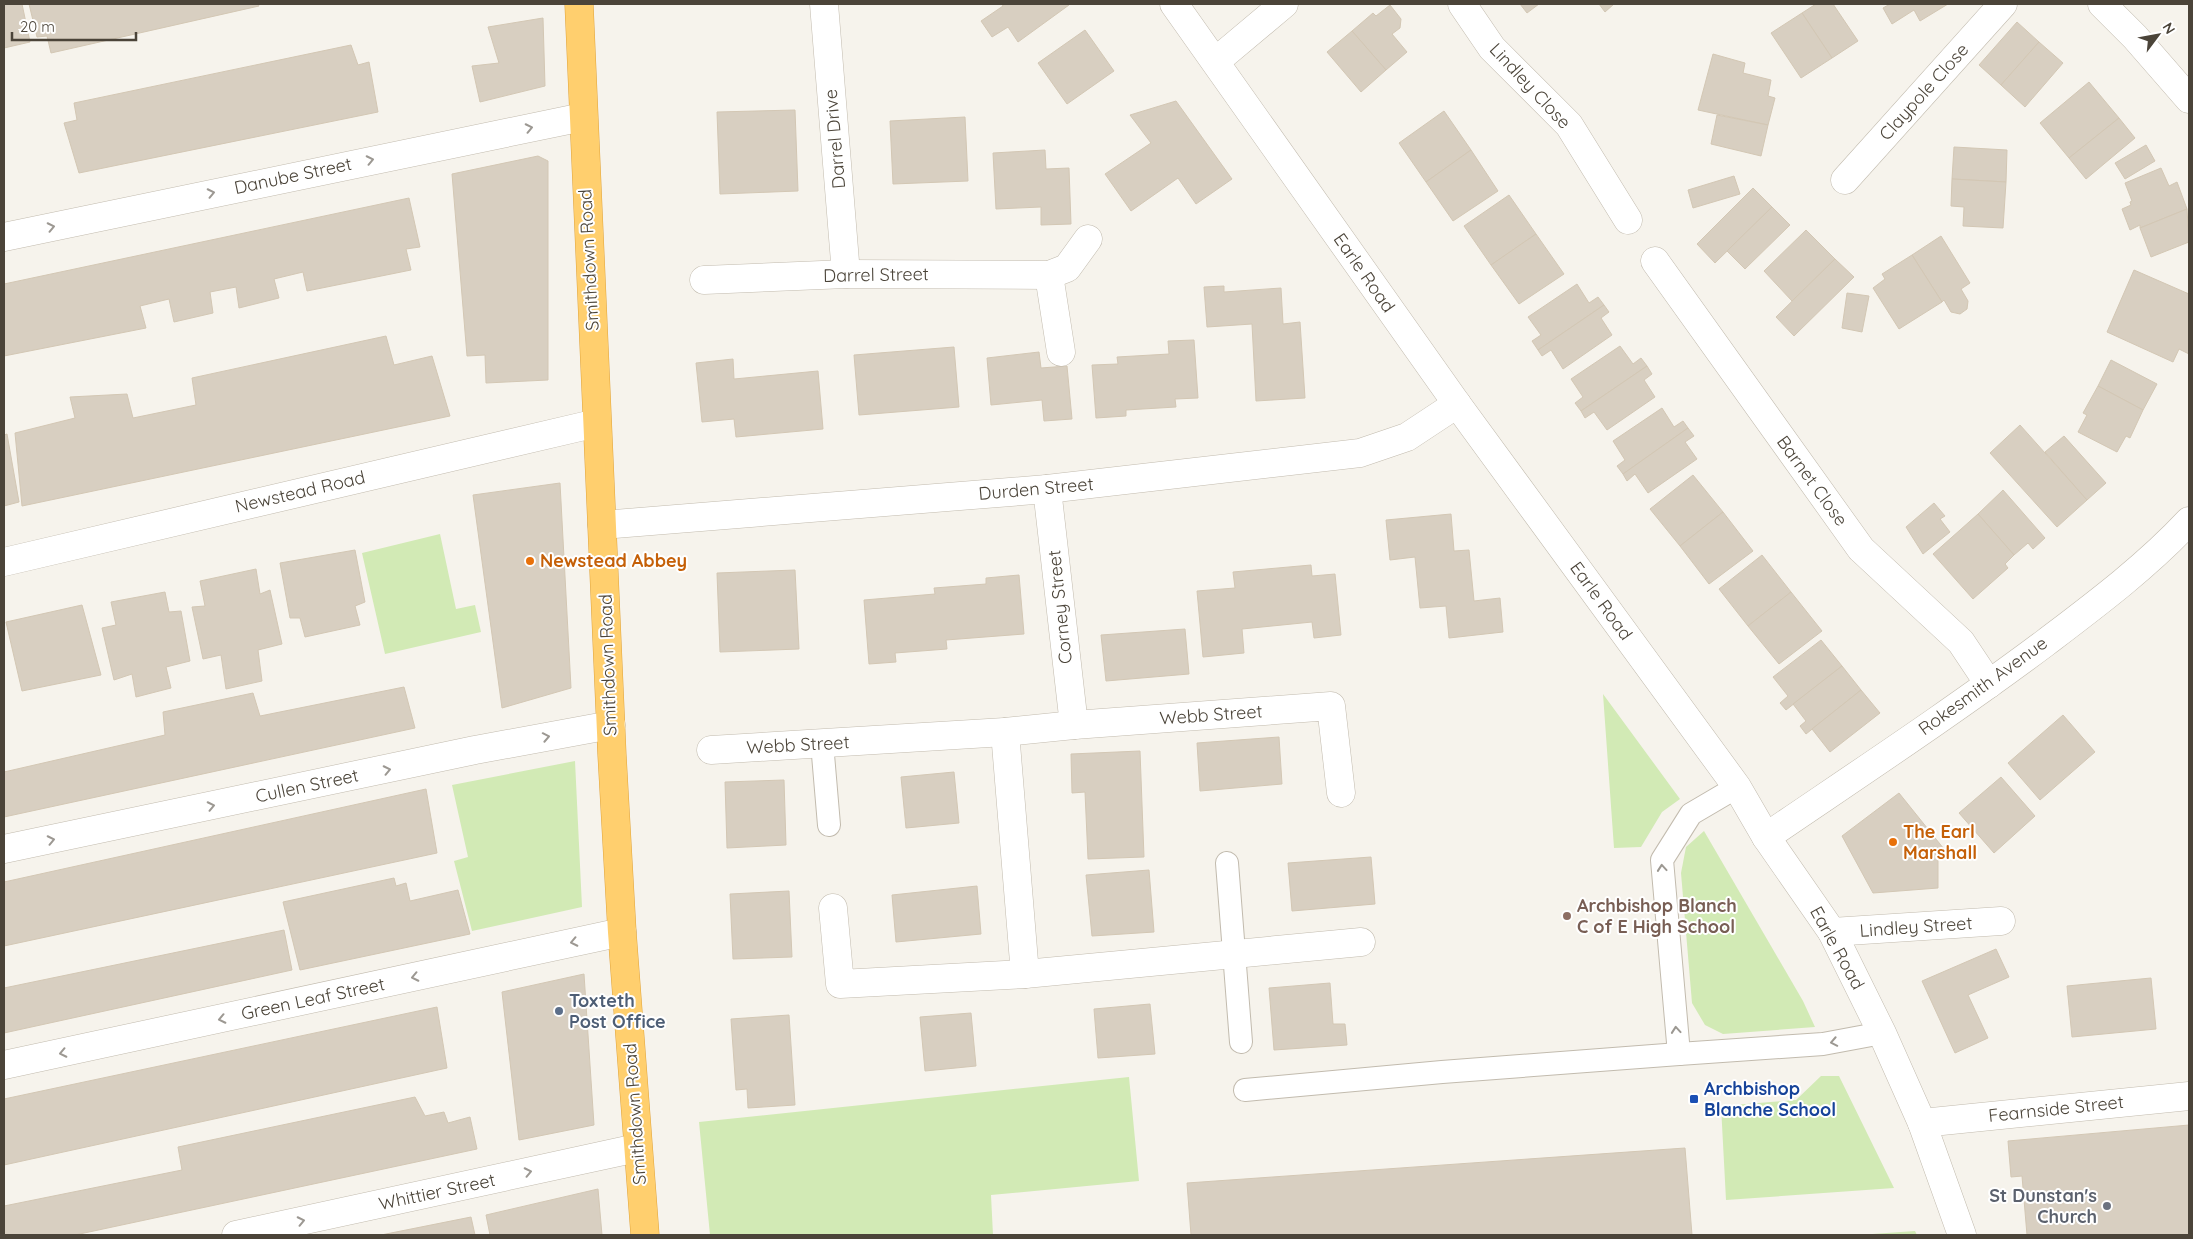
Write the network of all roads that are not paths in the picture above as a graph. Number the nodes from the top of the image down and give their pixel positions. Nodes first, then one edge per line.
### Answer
1 (579, 4) edge
2 (824, 4) edge
3 (1174, 4) edge
4 (1284, 4) edge
5 (1462, 4) edge
6 (2003, 4) edge
7 (2102, 4) edge
8 (1216, 61) junction
9 (2189, 99) edge
10 (583, 116) junction
11 (1845, 180) dead end
12 (1628, 220) dead end
13 (4, 237) edge
14 (1088, 239) dead end
15 (1655, 261) dead end
16 (846, 274) junction
17 (1049, 275) junction
18 (704, 280) dead end
19 (1061, 352) dead end
20 (1457, 404) junction
21 (597, 423) junction
22 (1047, 489) junction
23 (2189, 521) edge
24 (602, 526) junction
25 (4, 562) edge
26 (1989, 684) junction
27 (611, 725) junction
28 (1074, 725) junction
29 (1005, 732) junction
30 (822, 743) junction
31 (711, 750) dead end
32 (1737, 787) junction
33 (1341, 793) dead end
34 (829, 825) dead end
35 (1766, 837) junction
36 (4, 850) edge
37 (1227, 863) dead end
38 (832, 908) dead end
39 (2001, 921) dead end
40 (622, 932) junction
41 (1832, 932) junction
42 (1361, 942) dead end
43 (1234, 954) junction
44 (1026, 974) junction
45 (1882, 1033) junction
46 (1241, 1042) dead end
47 (1678, 1054) junction
48 (4, 1066) edge
49 (1245, 1090) dead end
50 (2189, 1096) edge
51 (1922, 1123) junction
52 (637, 1148) junction
53 (236, 1235) edge
54 (645, 1235) edge
55 (1962, 1235) edge

1 - 10 highway, Smithdown Road
2 - 16 street, Darrel Drive
3 - 8 street, Earle Road
4 - 8 street
5 - 12 street, Lindley Close
6 - 11 street, Claypole Close
7 - 9 street
8 - 20 street, Earle Road
13 -> 10 street, Danube Street
10 - 21 highway, Smithdown Road
14 - 17 street, Darrel Street
15 - 26 street, Barnet Close
16 - 17 street, Darrel Street
16 - 18 street, Darrel Street
17 - 19 street
20 - 22 street, Durden Street
20 - 32 street, Earle Road
21 - 24 highway, Smithdown Road
21 - 25 street, Newstead Road
22 - 24 street, Durden Street
22 - 28 street, Corney Street
23 - 26 street, Rokesmith Avenue
24 - 27 highway, Smithdown Road
26 - 35 street, Rokesmith Avenue
36 -> 27 street, Cullen Street
27 - 40 highway, Smithdown Road
28 - 29 street, Webb Street
28 - 33 street, Webb Street
29 - 30 street, Webb Street
29 - 44 street
30 - 31 street, Webb Street
30 - 34 lane
32 - 35 street, Earle Road
47 -> 32 lane
35 - 41 street, Earle Road
37 - 43 lane
38 - 44 street
39 - 41 street, Lindley Street
40 -> 48 street, Green Leaf Street
40 - 52 highway, Smithdown Road
41 - 45 street, Earle Road
42 - 43 street
43 - 44 street
43 - 46 lane
45 -> 47 lane
45 - 51 street, Earle Road
47 - 49 lane
50 - 51 street, Fearnside Street
51 - 55 street, Earle Road
53 -> 52 street, Whittier Street
52 - 54 highway, Smithdown Road

